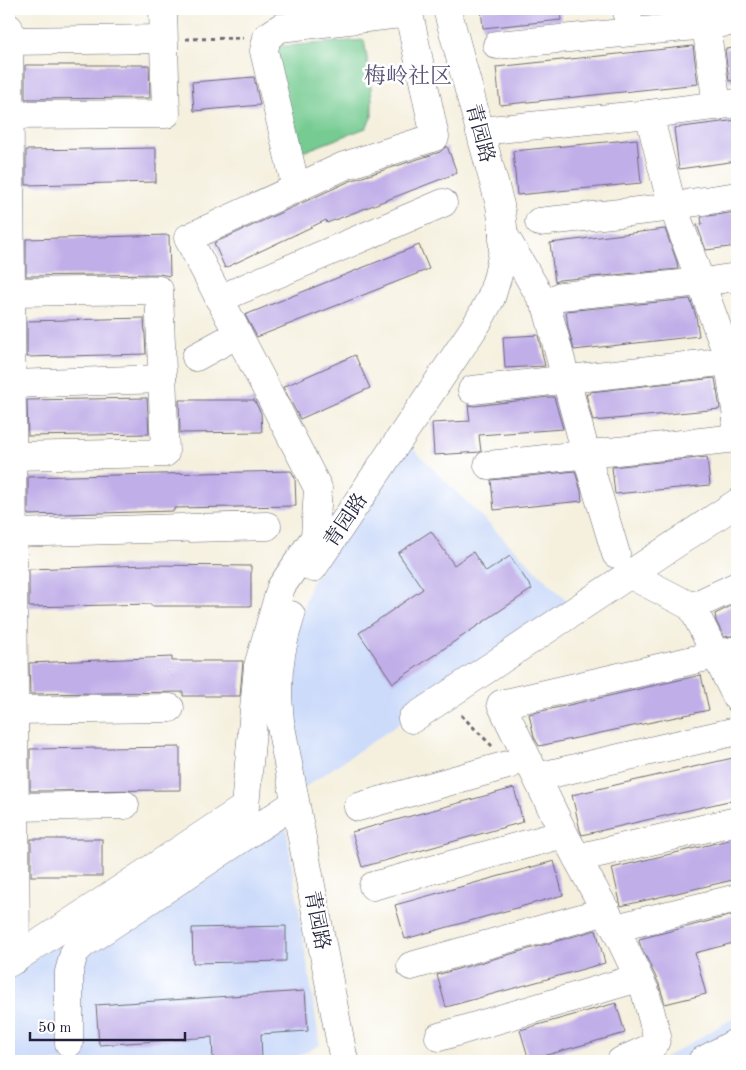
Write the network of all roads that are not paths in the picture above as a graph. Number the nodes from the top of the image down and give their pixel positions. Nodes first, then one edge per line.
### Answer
1 (163, 9) edge
2 (447, 9) edge
3 (409, 11) edge
4 (628, 20) edge
5 (737, 21) edge
6 (706, 25) junction
7 (9, 28) edge
8 (163, 39) junction
9 (9, 41) edge
10 (497, 45) dead end
11 (727, 105) edge
12 (649, 114) junction
13 (9, 115) edge
14 (480, 131) junction
15 (296, 188) junction
16 (737, 196) edge
17 (443, 203) dead end
18 (682, 205) junction
19 (539, 222) dead end
20 (503, 233) junction
21 (718, 280) edge
22 (11, 292) junction
23 (561, 296) dead end
24 (219, 299) junction
25 (238, 334) junction
26 (196, 357) dead end
27 (729, 361) junction
28 (162, 379) junction
29 (566, 379) junction
30 (12, 384) junction
31 (472, 390) dead end
32 (737, 418) edge
33 (586, 454) junction
34 (12, 456) junction
35 (488, 465) dead end
36 (737, 503) edge
37 (267, 526) dead end
38 (13, 533) junction
39 (622, 564) junction
40 (737, 586) edge
41 (692, 607) junction
42 (727, 653) edge
43 (737, 698) edge
44 (170, 708) dead end
45 (14, 710) junction
46 (412, 719) dead end
47 (737, 731) edge
48 (511, 764) dead end
49 (537, 777) junction
50 (295, 803) junction
51 (125, 805) dead end
52 (15, 807) junction
53 (358, 807) dead end
54 (737, 821) edge
55 (564, 834) junction
56 (577, 858) junction
57 (373, 886) dead end
58 (737, 898) edge
59 (610, 919) junction
60 (12, 961) edge
61 (411, 966) dead end
62 (638, 978) junction
63 (439, 1037) dead end
64 (737, 1042) edge
65 (69, 1043) dead end
66 (344, 1061) edge
67 (621, 1061) edge
68 (702, 1061) edge

1 - 8 street
2 - 14 street, 青园路
3 - 15 street
3 - 15 street
4 - 6 street
4 - 10 street
5 - 6 street
6 - 11 street
7 - 9 street
8 - 9 street
8 - 13 street
9 - 13 street
11 - 12 street
12 - 14 street
12 - 18 street
13 - 22 street
14 - 20 street, 青园路
15 - 24 street
16 - 18 street
17 - 24 street
18 - 19 street
18 - 21 street
20 - 29 street
20 - 50 street, 青园路
21 - 23 street
21 - 27 street
22 - 28 street
22 - 30 street
24 - 25 street
25 - 26 street
25 - 60 street
27 - 29 street
27 - 32 street
28 - 30 street
28 - 34 street
29 - 31 street
29 - 33 street
30 - 34 street
32 - 33 street
33 - 35 street
33 - 39 street
34 - 38 street
36 - 39 street
37 - 38 street
38 - 45 street
39 - 41 street
39 - 46 street
40 - 41 street
41 - 42 street
42 - 43 street
42 - 49 street
44 - 45 street
45 - 52 street
47 - 49 street
48 - 53 street
49 - 55 street
50 - 65 street
50 - 66 street, 青园路
51 - 52 street
52 - 60 street
54 - 56 street
55 - 56 street
55 - 57 street
56 - 59 street
58 - 59 street
59 - 61 street
59 - 62 street
62 - 63 street
62 - 67 street
64 - 68 street

